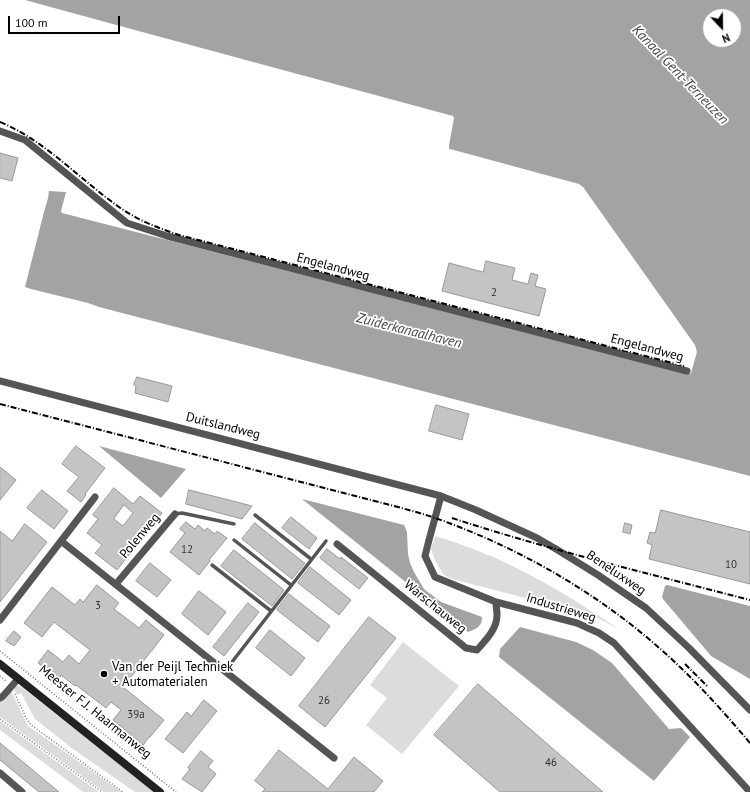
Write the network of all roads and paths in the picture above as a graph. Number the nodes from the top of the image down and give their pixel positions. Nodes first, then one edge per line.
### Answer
1 (0, 131) edge
2 (687, 371) dead end
3 (0, 381) edge
4 (441, 496) junction
5 (95, 497) dead end
6 (174, 514) joint
7 (255, 515) dead end
8 (234, 524) dead end
9 (234, 540) dead end
10 (326, 540) dead end
11 (62, 541) junction
12 (337, 544) dead end
13 (312, 559) junction
14 (212, 564) dead end
15 (116, 584) junction
16 (291, 585) junction
17 (496, 602) junction
18 (271, 611) junction
19 (0, 620) edge
20 (0, 651) edge
21 (0, 664) edge
22 (225, 671) junction
23 (0, 676) edge
24 (18, 679) junction
25 (11, 687) junction
26 (0, 698) edge
27 (750, 710) edge
28 (0, 719) edge
29 (334, 758) dead end
30 (0, 773) edge
31 (22, 792) edge
32 (102, 792) edge
33 (124, 792) edge
34 (160, 792) edge
35 (176, 792) edge
36 (750, 792) edge

1 - 2 street, Engelandweg
3 - 4 street, Duitslandweg
4 - 17 street, Industrieweg
4 - 27 street, Beneluxweg
5 - 11 street
6 - 8 lane, Polenweg
6 - 15 street, Polenweg
7 - 13 lane
9 - 16 lane
10 - 13 lane
11 - 15 street
11 - 19 street
12 - 17 street, Warschauweg
13 - 16 lane
14 - 18 lane
15 - 22 street
16 - 18 lane
17 - 36 street, Industrieweg
18 - 22 lane
20 - 35 path, Meester F.J. Haarmanweg
21 - 24 main road, Meester F.J. Haarmanweg
22 - 29 street
23 - 25 path
24 - 25 street
24 - 34 main road, Meester F.J. Haarmanweg
25 - 26 street
25 - 33 path
28 - 32 path
30 - 31 street

